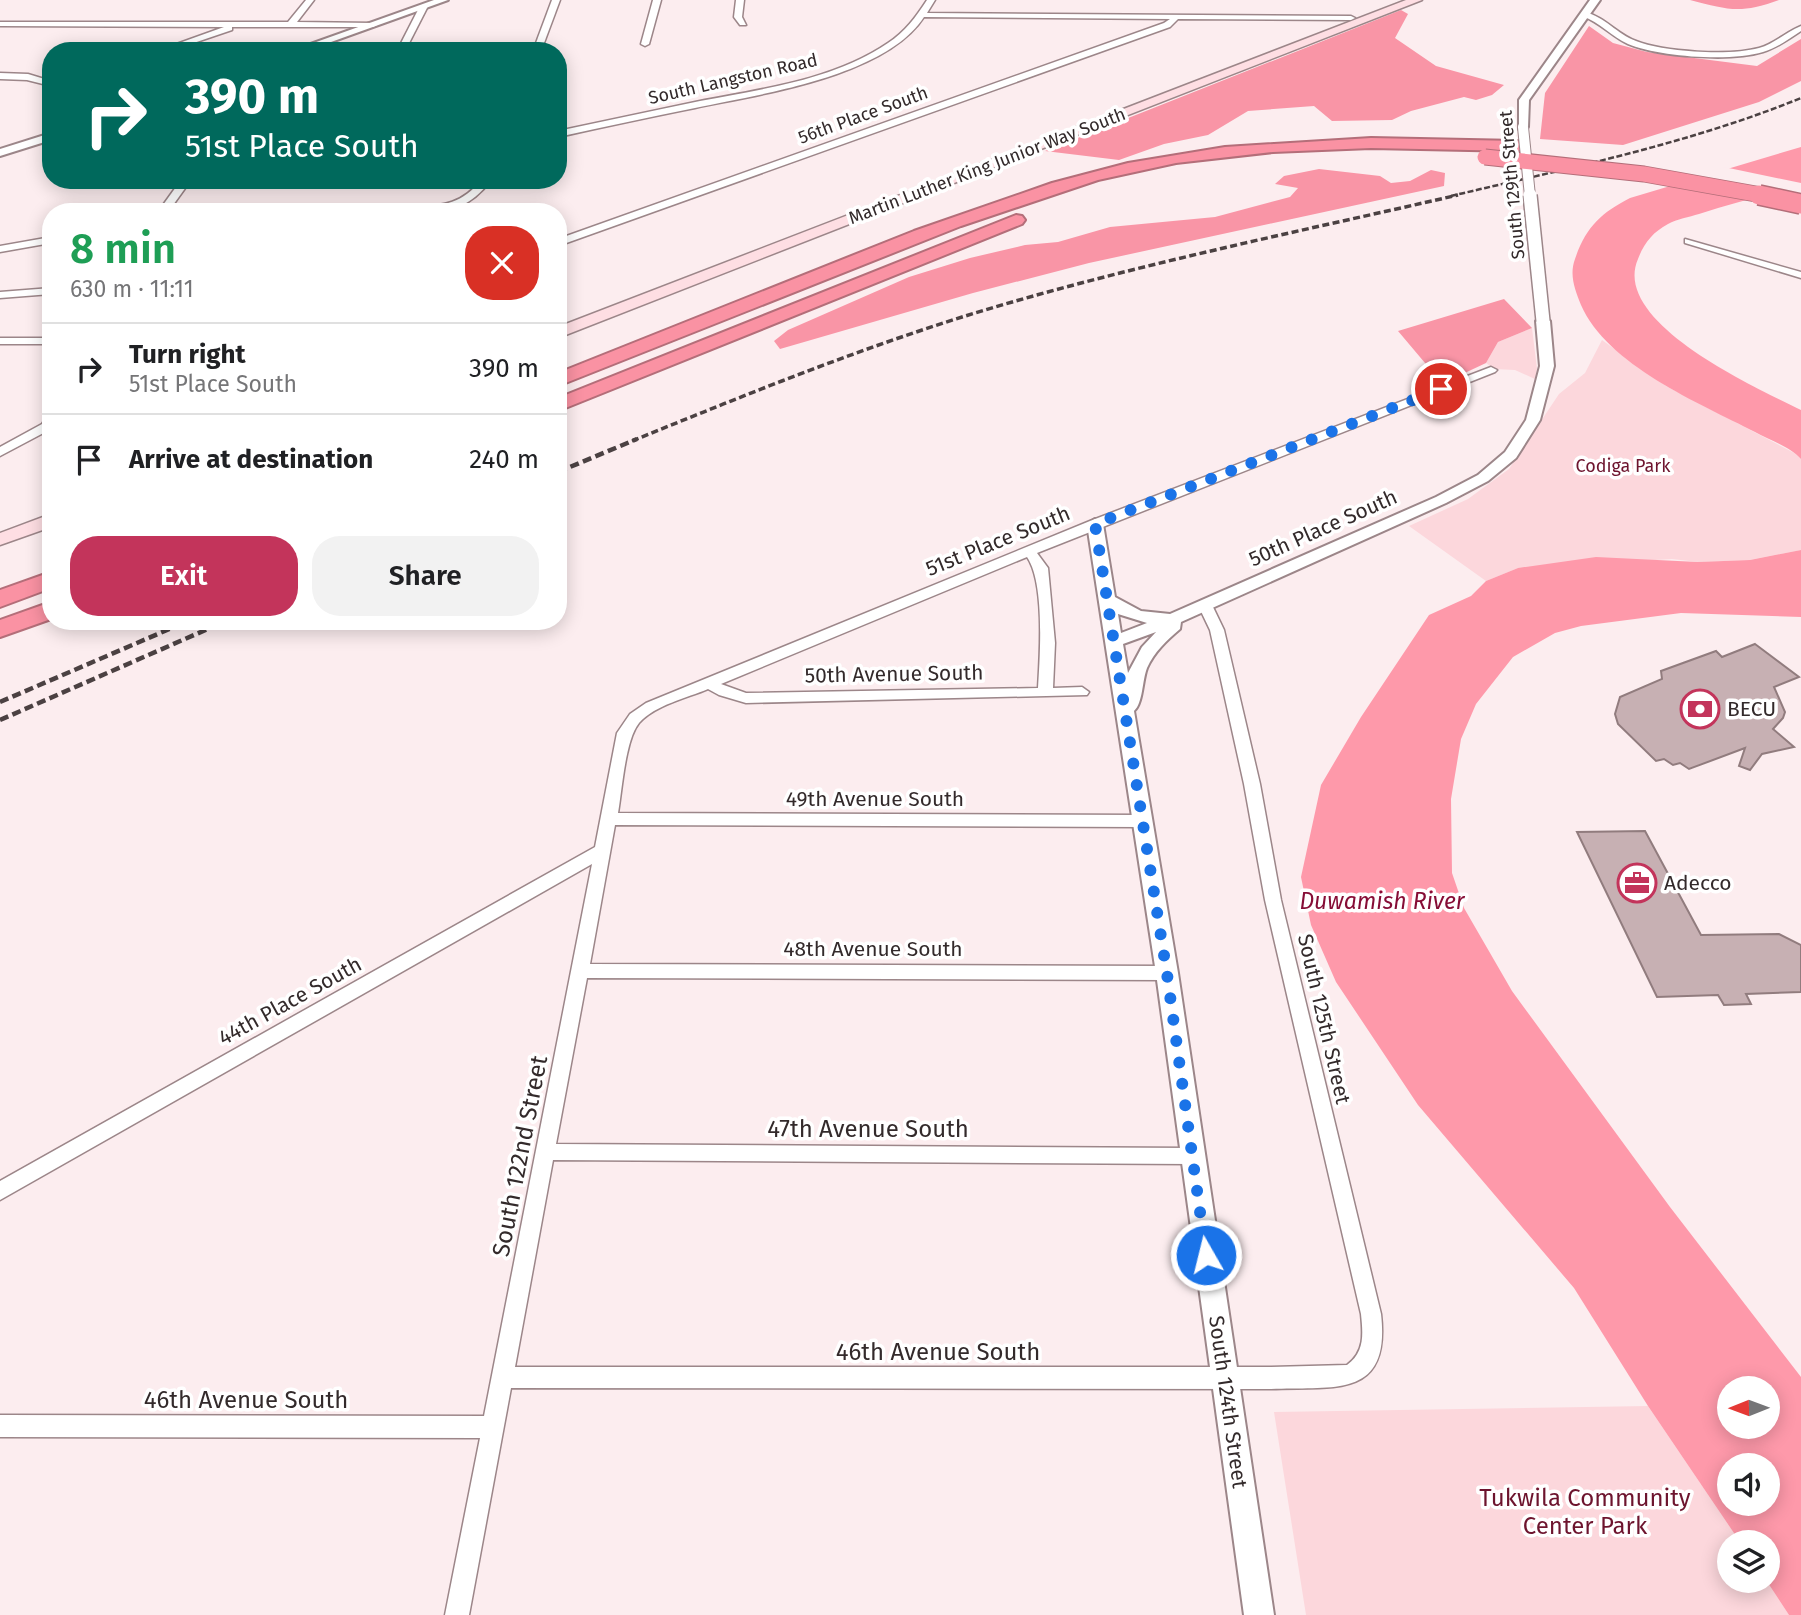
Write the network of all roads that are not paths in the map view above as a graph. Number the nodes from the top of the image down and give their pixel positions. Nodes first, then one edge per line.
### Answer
1 (310, 0) edge
2 (443, 0) edge
3 (556, 0) edge
4 (657, 0) edge
5 (740, 0) edge
6 (931, 0) edge
7 (1396, 0) edge
8 (1416, 0) edge
9 (1595, 0) edge
10 (424, 6) junction
11 (1585, 14) junction
12 (925, 15) junction
13 (1175, 16) junction
14 (1351, 18) junction
15 (243, 23) junction
16 (292, 23) junction
17 (743, 23) dead end
18 (0, 24) edge
19 (373, 24) junction
20 (1801, 28) edge
21 (188, 42) edge
22 (322, 42) edge
23 (406, 42) edge
24 (540, 42) edge
25 (645, 44) dead end
26 (0, 76) edge
27 (42, 81) edge
28 (567, 132) edge
29 (42, 139) edge
30 (0, 153) edge
31 (480, 189) edge
32 (1114, 189) dead end
33 (1801, 191) edge
34 (464, 203) edge
35 (1801, 204) edge
36 (1050, 207) dead end
37 (567, 240) edge
38 (1689, 241) dead end
39 (42, 242) edge
40 (0, 249) edge
41 (1801, 275) edge
42 (42, 292) edge
43 (0, 295) edge
44 (567, 321) edge
45 (567, 329) edge
46 (0, 341) edge
47 (42, 341) edge
48 (1491, 370) dead end
49 (567, 376) edge
50 (1543, 388) joint
51 (567, 401) edge
52 (42, 427) edge
53 (0, 452) edge
54 (42, 523) edge
55 (1095, 524) junction
56 (42, 532) edge
57 (0, 539) edge
58 (0, 548) edge
59 (1029, 551) junction
60 (42, 583) edge
61 (0, 599) edge
62 (1107, 599) junction
63 (1190, 612) junction
64 (42, 613) edge
65 (0, 629) edge
66 (1113, 642) junction
67 (1153, 644) junction
68 (709, 682) junction
69 (1045, 692) junction
70 (1082, 692) dead end
71 (641, 712) joint
72 (1128, 735) junction
73 (609, 819) junction
74 (1142, 821) junction
75 (603, 850) junction
76 (580, 971) junction
77 (1167, 974) junction
78 (545, 1152) junction
79 (1191, 1156) junction
80 (0, 1191) edge
81 (1368, 1362) joint
82 (502, 1377) junction
83 (1224, 1379) junction
84 (0, 1426) edge
85 (492, 1427) junction
86 (457, 1615) edge
87 (1259, 1615) edge

1 - 16 street
2 - 10 street
3 - 24 street
4 - 25 street
5 - 17 street
6 - 12 street, South Langston Road
7 - 14 main road, Martin Luther King Junior Way South
8 - 45 main road, Martin Luther King Junior Way South
9 - 11 street, South 129th Street
10 - 19 street
10 - 23 street
11 - 20 street
11 - 50 street, South 129th Street, bridge
12 - 13 street
12 - 28 street, South Langston Road
13 - 14 street
13 - 37 street, 56th Place South
14 - 44 main road, Martin Luther King Junior Way South
15 - 16 street
15 - 18 street
15 - 21 street
16 - 19 street
19 - 22 street
26 - 27 street
29 - 30 street
31 - 34 street
32 - 35 highway, bridge
33 - 49 highway
36 - 51 highway
38 - 41 street
39 - 40 street
42 - 43 street
46 - 47 street
48 - 55 street, 51st Place South
50 - 63 street, 50th Place South
52 - 53 street
54 - 57 main road
55 - 59 street, 51st Place South
55 - 62 street, South 124th Street
56 - 58 main road
59 - 68 street, 51st Place South
59 - 69 street
60 - 61 highway
62 - 63 street
62 - 66 street, South 124th Street
63 - 66 street, 50th Place South
63 - 67 street
63 - 81 street, South 125th Street
64 - 65 highway
66 - 67 street
66 - 72 street, South 124th Street
67 - 72 street
68 - 69 street, 50th Avenue South
68 - 71 street, 51st Place South
69 - 70 street, 50th Avenue South
71 - 73 street, South 122nd Street
72 - 74 street, South 124th Street
73 - 74 street, 49th Avenue South
73 - 75 street, South 122nd Street
74 - 77 street, South 124th Street
75 - 76 street, South 122nd Street
75 - 80 street, 44th Place South
76 - 77 street, 48th Avenue South
76 - 78 street, South 122nd Street
77 - 79 street, South 124th Street
78 - 79 street, 47th Avenue South
78 - 82 street, South 122nd Street
79 - 83 street, South 124th Street
81 - 83 street, 46th Avenue South
82 - 83 street, 46th Avenue South
82 - 85 street, South 122nd Street
83 - 87 street, South 124th Street
84 - 85 street, 46th Avenue South
85 - 86 street, South 122nd Street

